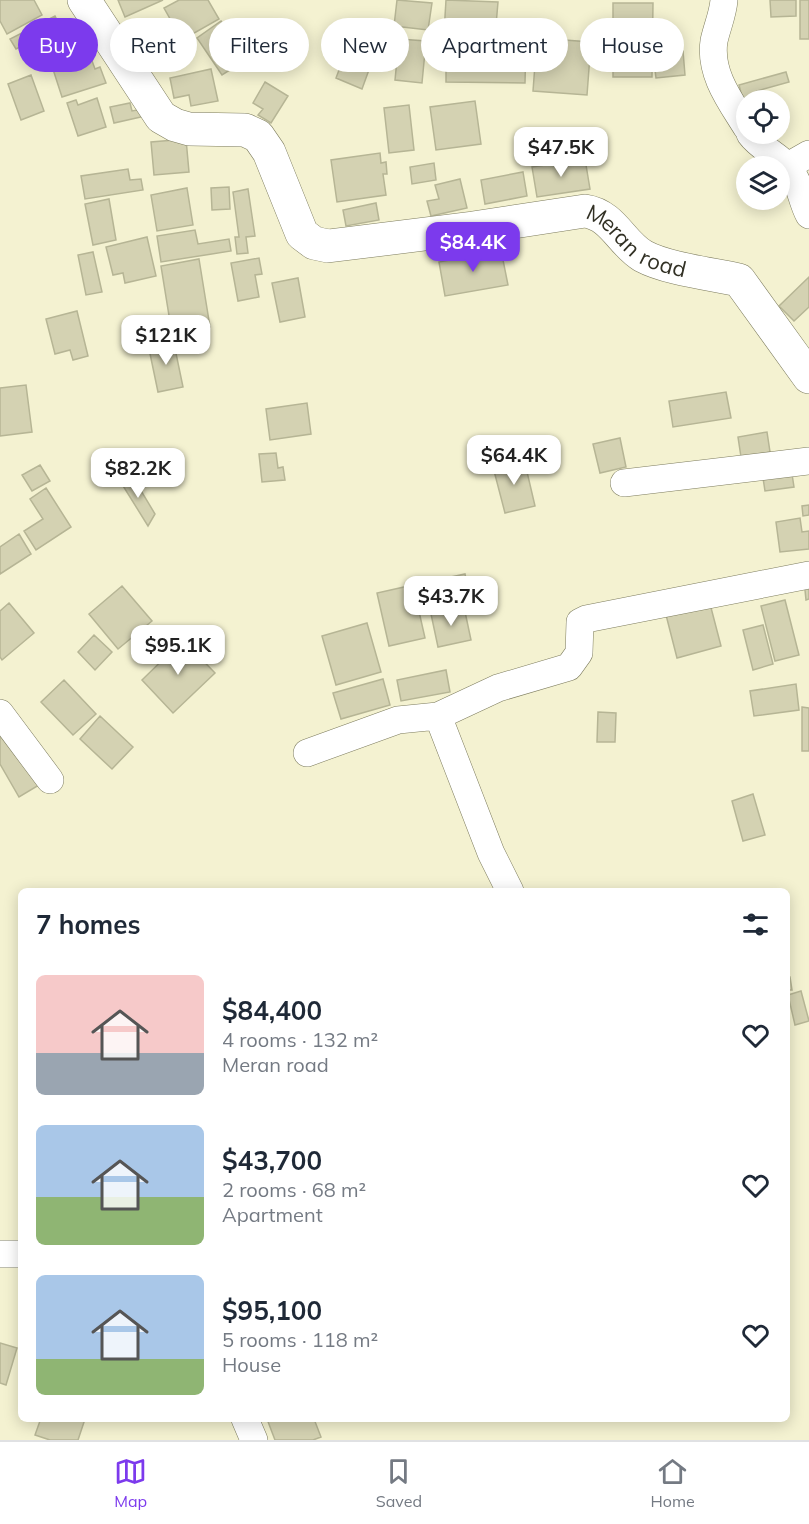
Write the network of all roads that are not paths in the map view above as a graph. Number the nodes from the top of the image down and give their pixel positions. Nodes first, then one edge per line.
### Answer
1 (84, 0) edge
2 (724, 0) edge
3 (736, 110) edge
4 (763, 144) edge
5 (798, 160) edge
6 (809, 215) edge
7 (809, 377) edge
8 (809, 461) edge
9 (624, 483) dead end
10 (809, 575) edge
11 (0, 713) edge
12 (438, 716) junction
13 (307, 753) dead end
14 (50, 780) dead end
15 (508, 888) edge
16 (0, 1254) edge
17 (18, 1254) edge
18 (246, 1422) edge
19 (254, 1440) edge

1 - 7 street, Meran road
2 - 3 street
4 - 5 street
5 - 6 street
8 - 9 street
10 - 12 street
11 - 14 street
12 - 13 street
12 - 15 street
16 - 17 street
18 - 19 street

